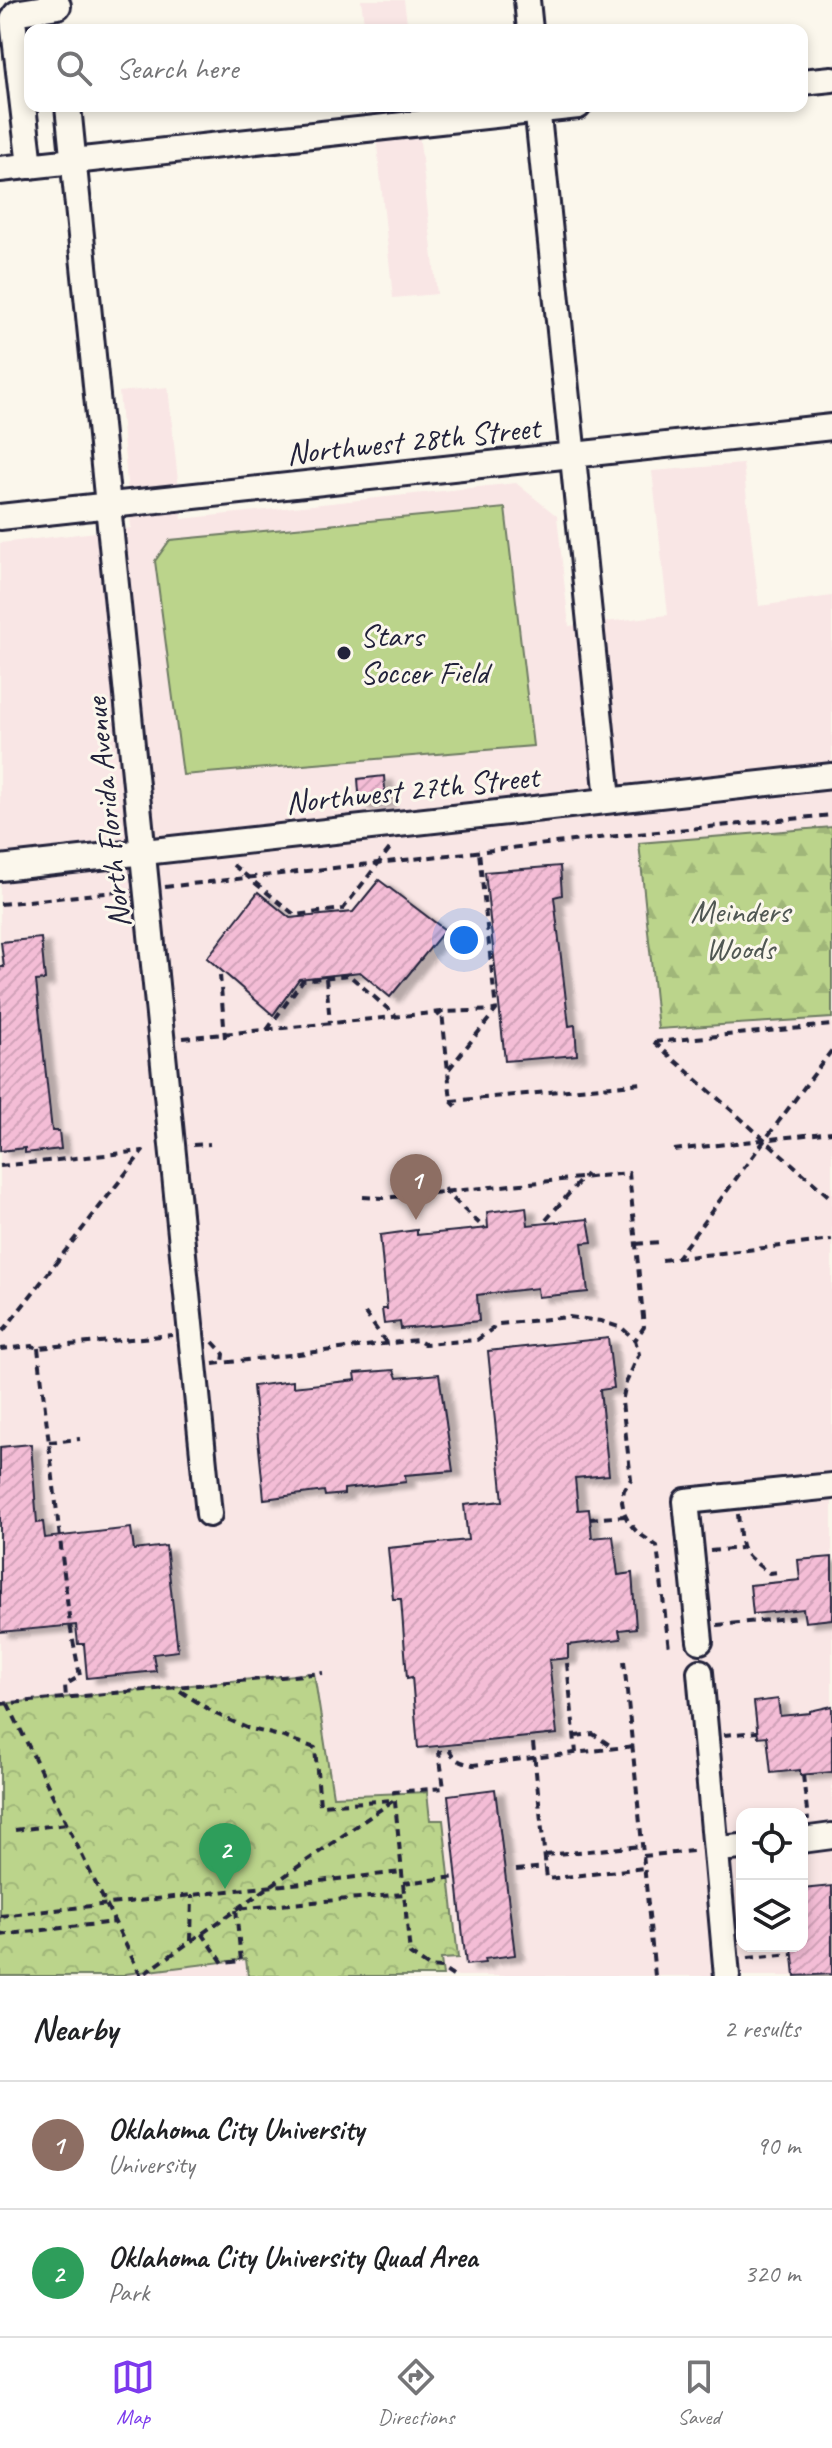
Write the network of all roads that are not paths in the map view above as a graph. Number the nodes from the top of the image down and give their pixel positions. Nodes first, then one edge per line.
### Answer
1 (527, 0) edge
2 (58, 12) edge
3 (529, 24) edge
4 (832, 79) edge
5 (808, 81) edge
6 (69, 112) edge
7 (503, 112) edge
8 (538, 112) edge
9 (74, 161) junction
10 (30, 166) junction
11 (0, 169) edge
12 (832, 427) edge
13 (573, 455) junction
14 (108, 505) junction
15 (0, 517) edge
16 (832, 776) edge
17 (608, 799) junction
18 (142, 852) junction
19 (0, 868) edge
20 (832, 1486) edge
21 (209, 1514) dead end
22 (699, 1634) road end
23 (700, 1672) dead end
24 (808, 1833) edge
25 (832, 1836) edge
26 (736, 1847) edge
27 (705, 1850) junction
28 (734, 1967) edge

1 - 3 street
2 - 10 street
4 - 5 street
6 - 9 street, North Florida Avenue
7 - 9 street
8 - 13 street
9 - 10 street
9 - 14 street, North Florida Avenue
10 - 11 street
12 - 13 street, Northwest 28th Street
13 - 14 street, Northwest 28th Street
13 - 17 street
14 - 15 street, Northwest 28th Street
14 - 18 street, North Florida Avenue
16 - 17 street, Northwest 27th Street
17 - 18 street, Northwest 27th Street
18 - 19 street, Northwest 27th Street
18 - 21 street, North Florida Avenue
20 - 22 street
23 - 27 street
24 - 25 street
26 - 27 street
27 - 28 street

